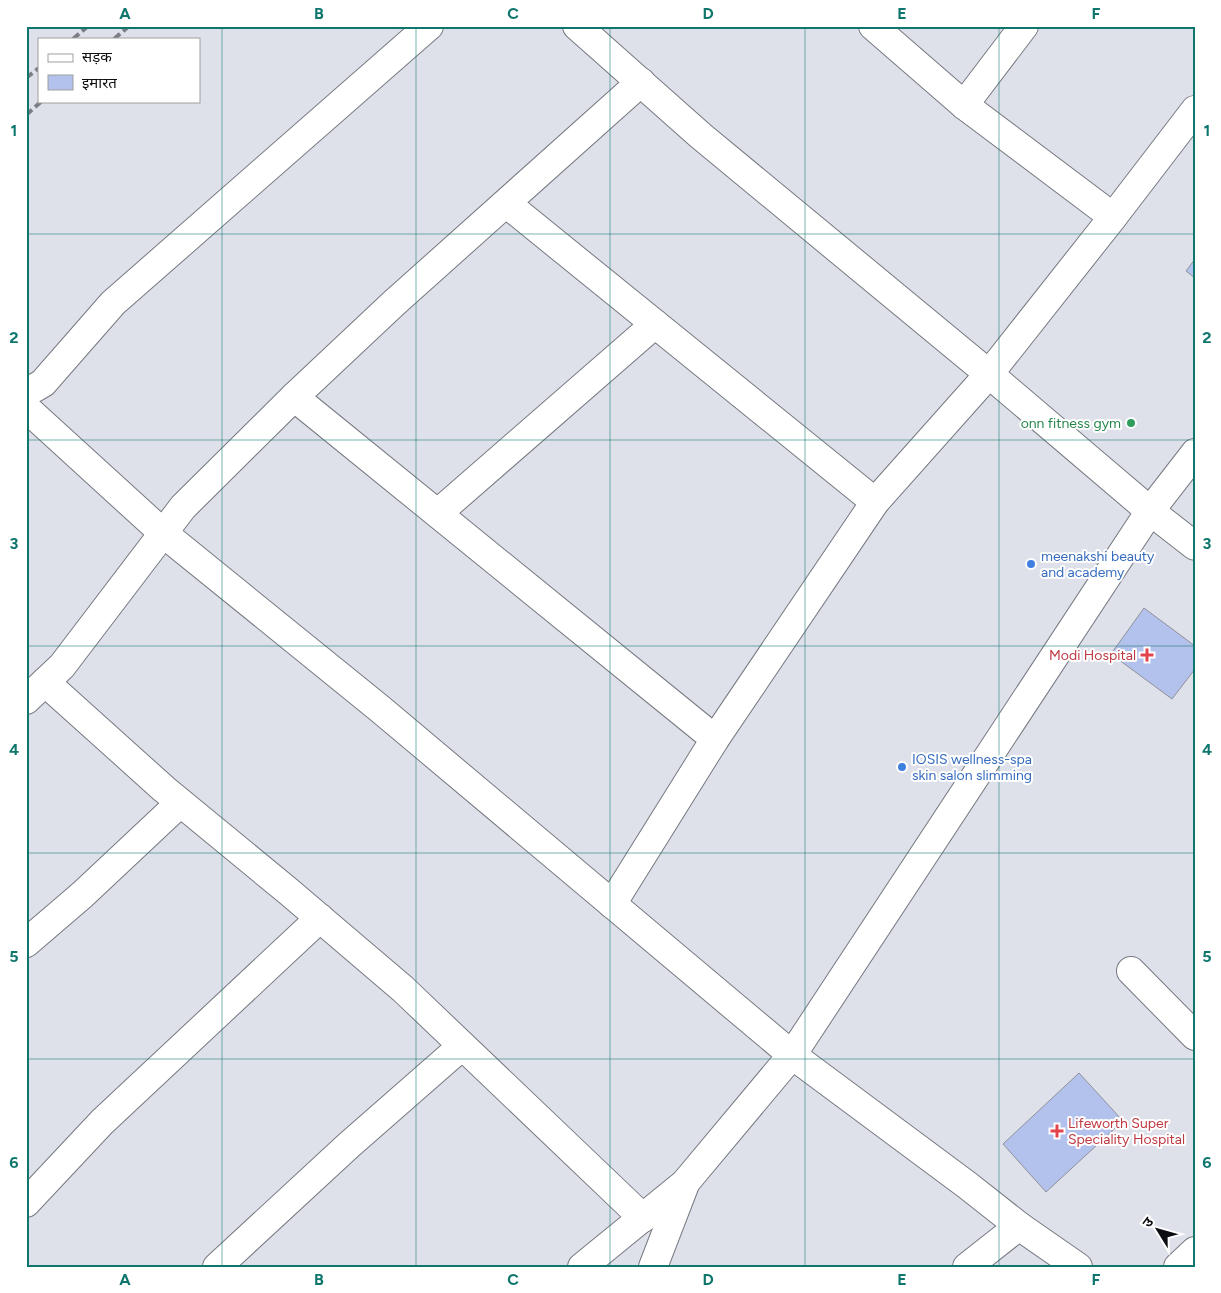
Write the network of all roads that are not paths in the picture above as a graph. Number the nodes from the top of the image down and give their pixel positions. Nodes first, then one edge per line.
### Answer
1 (429, 26) edge
2 (577, 26) edge
3 (873, 26) edge
4 (1024, 26) edge
5 (641, 82) junction
6 (964, 106) junction
7 (1195, 110) edge
8 (507, 204) junction
9 (1113, 218) junction
10 (655, 324) junction
11 (988, 374) junction
12 (26, 393) edge
13 (294, 397) junction
14 (26, 408) edge
15 (1195, 453) edge
16 (875, 502) junction
17 (1150, 511) junction
18 (438, 513) junction
19 (163, 533) junction
20 (1195, 546) edge
21 (36, 691) edge
22 (715, 739) junction
23 (180, 803) junction
24 (612, 904) junction
25 (320, 918) junction
26 (26, 943) edge
27 (1131, 971) dead end
28 (1195, 1036) edge
29 (462, 1046) junction
30 (792, 1055) junction
31 (685, 1184) junction
32 (26, 1203) edge
33 (643, 1218) junction
34 (1018, 1226) junction
35 (1195, 1251) edge
36 (217, 1267) edge
37 (582, 1267) edge
38 (654, 1267) edge
39 (967, 1267) edge
40 (1078, 1267) edge
41 (1178, 1267) edge

1 - 12 street
2 - 5 street
3 - 6 street
4 - 6 street
5 - 8 street
5 - 11 street
6 - 9 street
7 - 9 street
8 - 10 street
8 - 13 street
9 - 11 street
10 - 16 street
10 - 18 street
11 - 16 street
11 - 17 street
13 - 18 street
13 - 19 street
14 - 19 street
15 - 17 street
16 - 22 street
17 - 20 street
17 - 30 street
18 - 22 street
19 - 21 street
19 - 24 street
21 - 23 street
22 - 24 street
23 - 25 street
23 - 26 street
24 - 30 street
25 - 29 street
25 - 32 street
27 - 28 street
29 - 33 street
29 - 36 street
30 - 31 street
30 - 34 street
31 - 33 street
31 - 38 street
33 - 37 street
34 - 39 street
34 - 40 street
35 - 41 street

